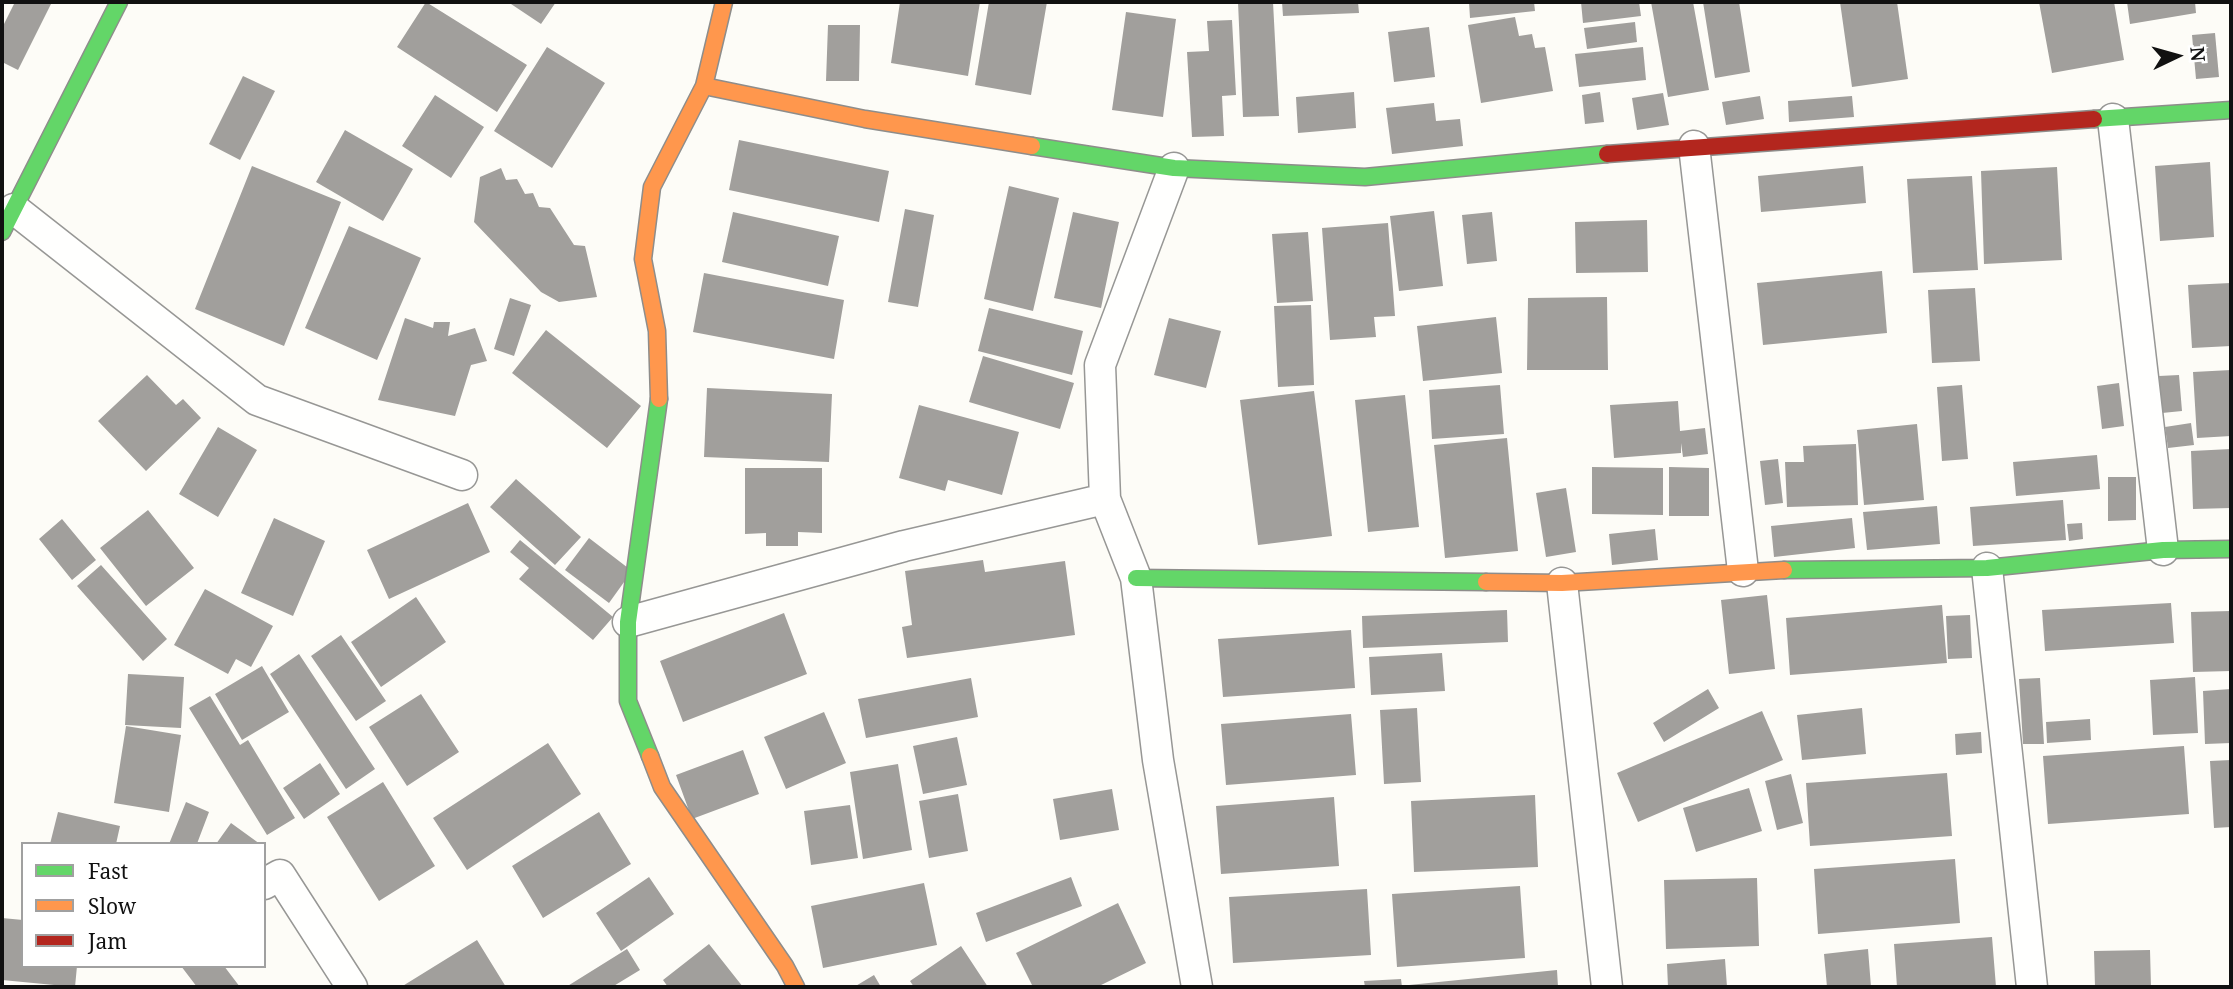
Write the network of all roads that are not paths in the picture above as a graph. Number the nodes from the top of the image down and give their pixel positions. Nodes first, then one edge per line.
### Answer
1 (119, 2) edge
2 (724, 2) edge
3 (704, 86) junction
4 (2231, 110) edge
5 (2113, 119) junction
6 (1694, 146) junction
7 (1174, 167) junction
8 (8, 220) edge
9 (462, 475) dead end
10 (1105, 499) junction
11 (2231, 549) edge
12 (2163, 550) junction
13 (1987, 568) junction
14 (1744, 571) junction
15 (1136, 578) junction
16 (1562, 583) junction
17 (628, 622) junction
18 (266, 883) edge
19 (352, 987) edge
20 (796, 987) edge
21 (1197, 987) edge
22 (1607, 987) edge
23 (2032, 987) edge

1 - 8 street
2 - 3 street
3 - 7 street
3 - 17 street
4 - 5 street
5 - 6 street
5 - 12 street
6 - 7 street
6 - 14 street
7 - 10 street
8 - 9 street
10 - 15 street
10 - 17 street
11 - 12 street
12 - 13 street
13 - 14 street
13 - 23 street
14 - 16 street
15 - 16 street
15 - 21 street
16 - 22 street
17 - 20 street
18 - 19 street

